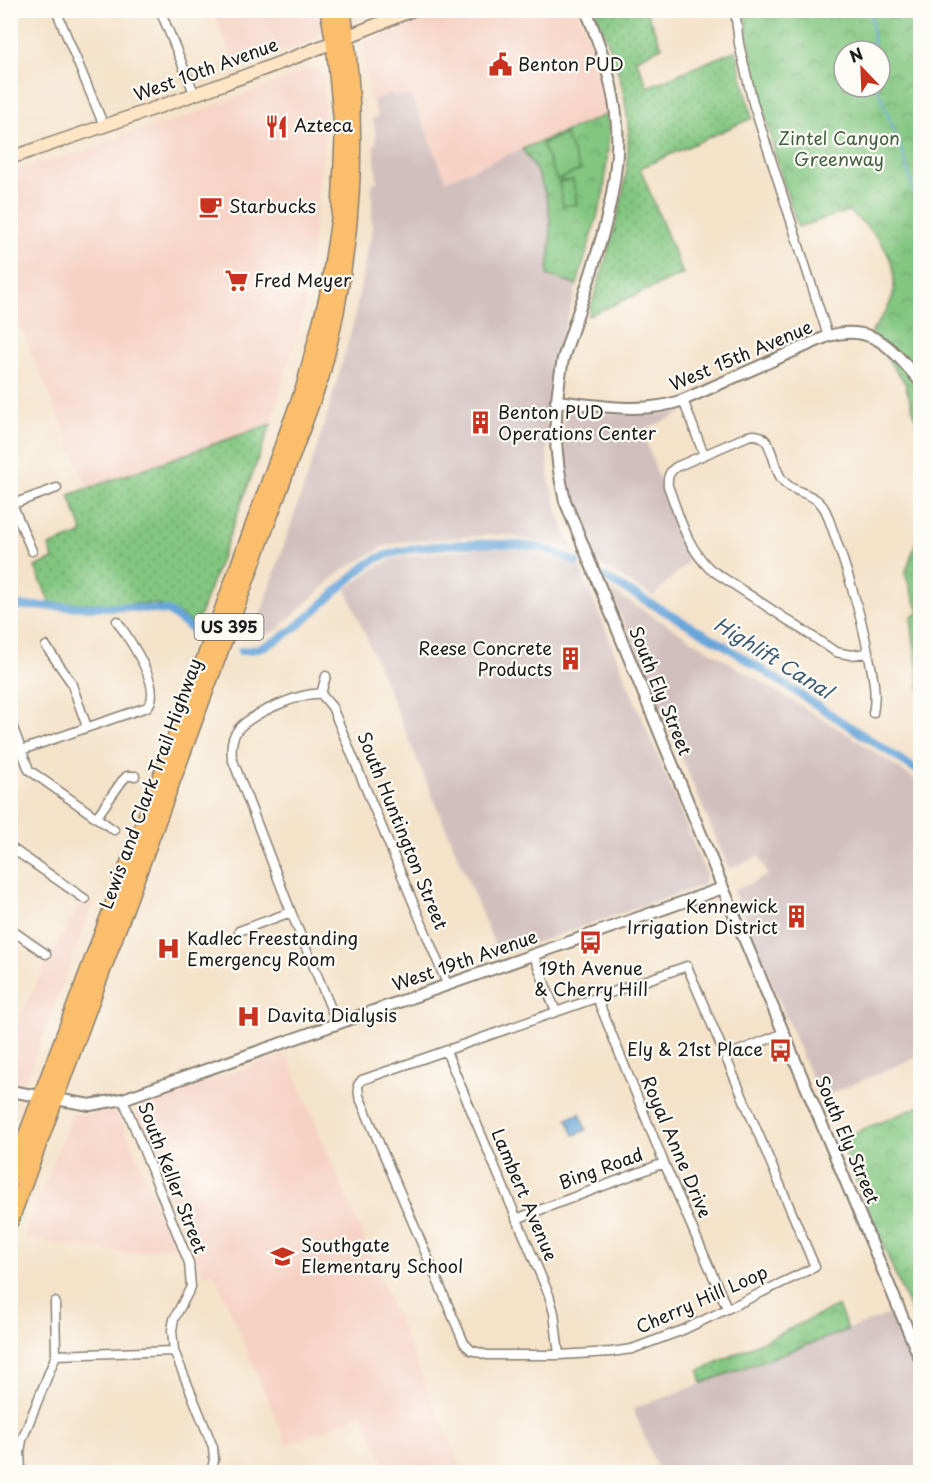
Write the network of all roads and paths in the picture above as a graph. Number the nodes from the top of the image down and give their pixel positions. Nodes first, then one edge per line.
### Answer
1 (56, 10) edge
2 (160, 10) edge
3 (328, 10) edge
4 (343, 10) edge
5 (412, 10) edge
6 (586, 10) edge
7 (735, 10) edge
8 (340, 40) junction
9 (195, 95) junction
10 (104, 126) junction
11 (10, 158) edge
12 (828, 336) junction
13 (921, 381) edge
14 (556, 400) junction
15 (683, 400) junction
16 (704, 455) junction
17 (57, 488) dead end
18 (11, 503) edge
19 (32, 551) dead end
20 (117, 621) dead end
21 (46, 646) dead end
22 (868, 652) junction
23 (326, 676) dead end
24 (321, 694) junction
25 (873, 713) dead end
26 (10, 720) edge
27 (87, 727) junction
28 (21, 751) junction
29 (10, 754) edge
30 (135, 776) dead end
31 (96, 818) junction
32 (114, 831) dead end
33 (10, 847) edge
34 (723, 888) junction
35 (85, 899) dead end
36 (291, 912) junction
37 (10, 929) edge
38 (239, 931) dead end
39 (46, 954) dead end
40 (533, 954) junction
41 (447, 984) junction
42 (597, 998) junction
43 (556, 1012) junction
44 (337, 1023) junction
45 (784, 1033) junction
46 (446, 1050) junction
47 (726, 1056) junction
48 (10, 1091) edge
49 (41, 1098) junction
50 (123, 1099) junction
51 (57, 1101) junction
52 (664, 1164) junction
53 (10, 1179) edge
54 (516, 1219) junction
55 (10, 1222) edge
56 (55, 1302) dead end
57 (727, 1308) junction
58 (174, 1351) junction
59 (56, 1354) junction
60 (559, 1355) junction
61 (921, 1359) edge
62 (21, 1473) edge
63 (211, 1473) edge

1 - 10 street
2 - 9 street
3 - 8 highway, US 395
4 - 8 highway, US 395
5 - 8 main road, West 10th Avenue
6 - 14 street, South Ely Street
7 - 12 street
8 - 9 main road, West 10th Avenue
8 - 49 highway, Lewis and Clark Trail Highway / US 395
8 - 51 highway, Lewis and Clark Trail Highway / US 395
9 - 10 main road, West 10th Avenue
10 - 11 main road, West 10th Avenue
12 - 13 street, West 15th Avenue
12 - 15 street, West 15th Avenue
14 - 15 street, West 15th Avenue
14 - 34 street, South Ely Street
15 - 16 street
16 - 22 street
16 - 22 street
17 - 18 street
18 - 19 street
20 - 27 street
21 - 27 street
22 - 25 street
23 - 24 street
24 - 36 street
24 - 41 street, South Huntington Street
26 - 28 street
27 - 28 street
28 - 29 street
28 - 31 street
30 - 31 street
31 - 32 street
33 - 35 street
34 - 40 street, West 19th Avenue
34 - 45 street, South Ely Street
36 - 38 street
36 - 44 street
37 - 39 street
40 - 41 street, West 19th Avenue
40 - 43 street
41 - 44 street, West 19th Avenue
42 - 43 street, Cherry Hill Loop
42 - 47 street, Cherry Hill Loop
42 - 52 street, Royal Anne Drive
43 - 46 street, Cherry Hill Loop
44 - 50 street, West 19th Avenue
45 - 47 street
45 - 61 street, South Ely Street
46 - 54 street, Lambert Avenue
46 - 60 street, Cherry Hill Loop
47 - 57 street, Cherry Hill Loop
48 - 49 street, West 19th Avenue
49 - 51 street, West 19th Avenue
49 - 53 highway, Lewis and Clark Trail Highway / US 395
50 - 51 street, West 19th Avenue
50 - 58 street, South Keller Street
51 - 55 highway, Lewis and Clark Trail Highway / US 395
52 - 54 street, Bing Road
52 - 57 street, Royal Anne Drive
54 - 60 street, Lambert Avenue
56 - 59 street
57 - 60 street, Cherry Hill Loop
58 - 59 street
58 - 63 street, South Keller Street
59 - 62 street

